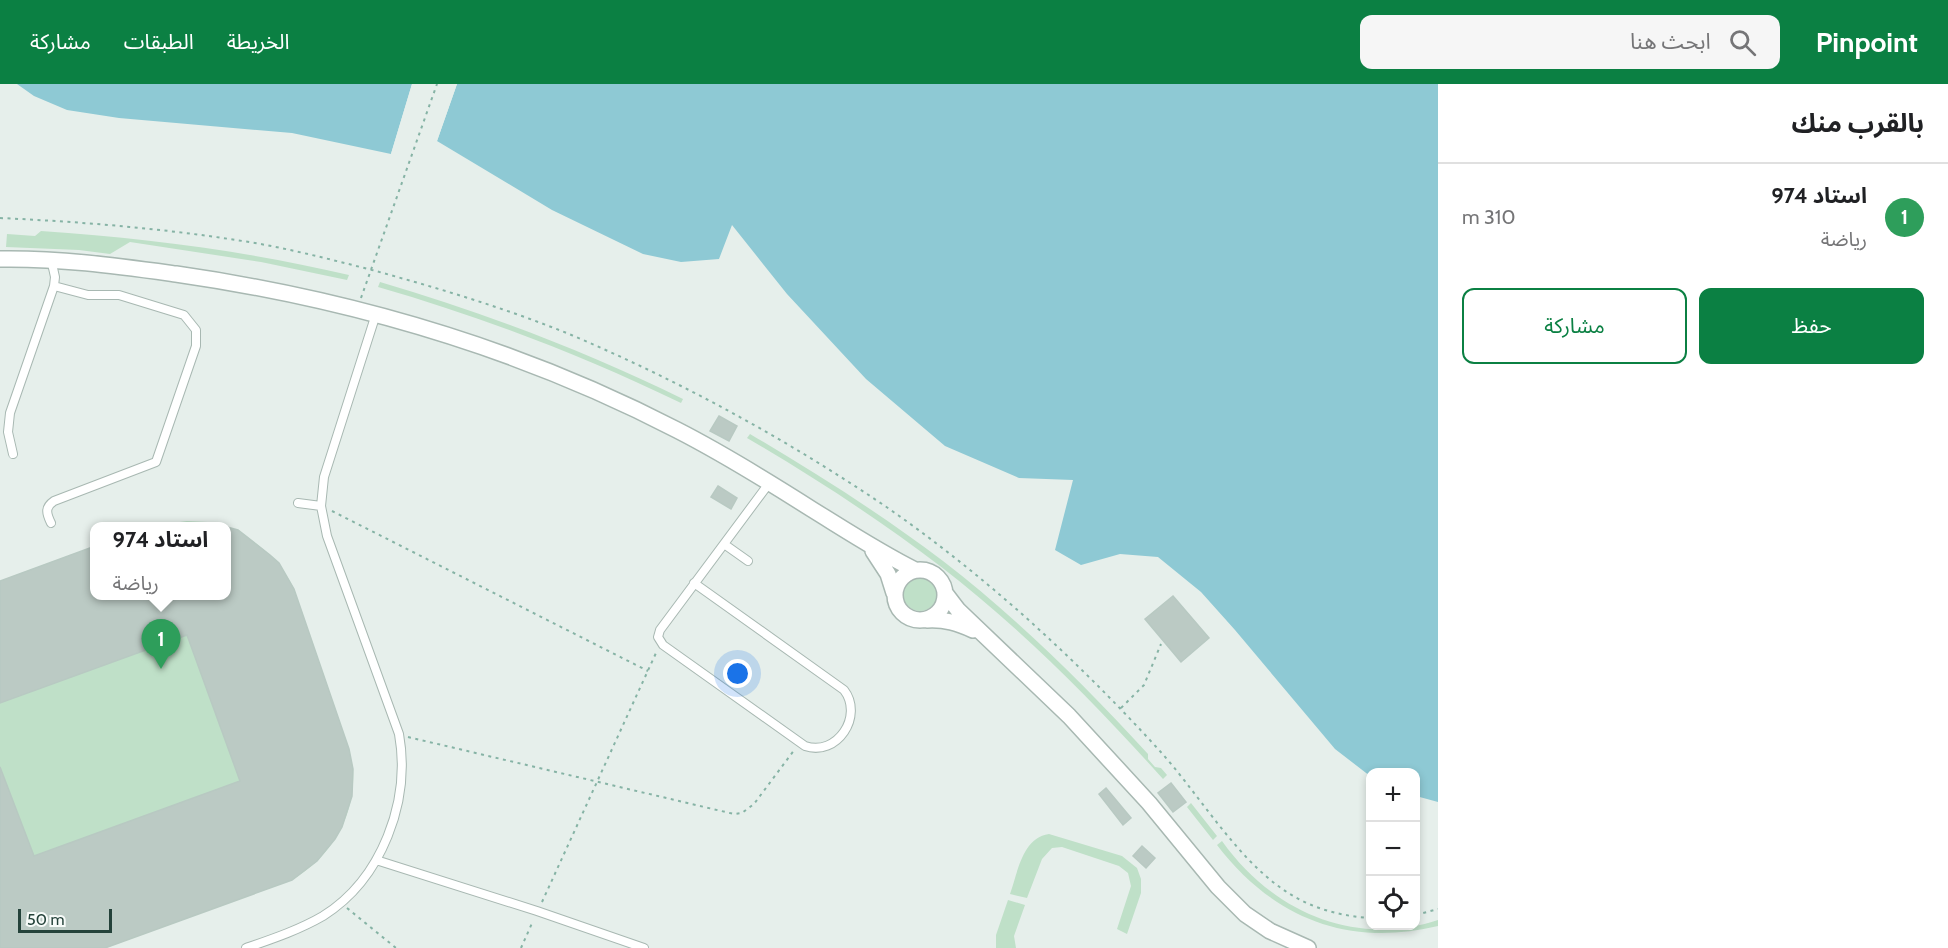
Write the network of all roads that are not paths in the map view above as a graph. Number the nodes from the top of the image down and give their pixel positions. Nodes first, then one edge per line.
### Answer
1 (0, 259) edge
2 (51, 260) junction
3 (54, 286) junction
4 (376, 314) junction
5 (13, 454) dead end
6 (770, 483) junction
7 (298, 503) dead end
8 (321, 506) junction
9 (51, 522) dead end
10 (724, 544) junction
11 (867, 544) junction
12 (748, 561) dead end
13 (915, 570) junction
14 (694, 583) junction
15 (894, 593) junction
16 (945, 593) junction
17 (927, 620) junction
18 (984, 635) junction
19 (376, 860) junction
20 (246, 948) edge
21 (644, 948) edge
22 (1308, 948) edge

1 - 2 street
2 - 3 lane
2 - 4 street
3 - 5 lane
3 - 9 lane
4 - 6 street
4 - 8 lane
6 - 10 lane
6 - 11 street
7 - 8 lane
8 - 19 lane
10 - 12 lane
10 - 14 lane
11 - 13 street
11 - 15 street
13 - 15 street
13 - 16 street
14 - 14 lane
15 - 17 street
16 - 17 street
16 - 18 street
17 - 18 street
18 - 22 street
19 - 20 lane
19 - 21 lane

